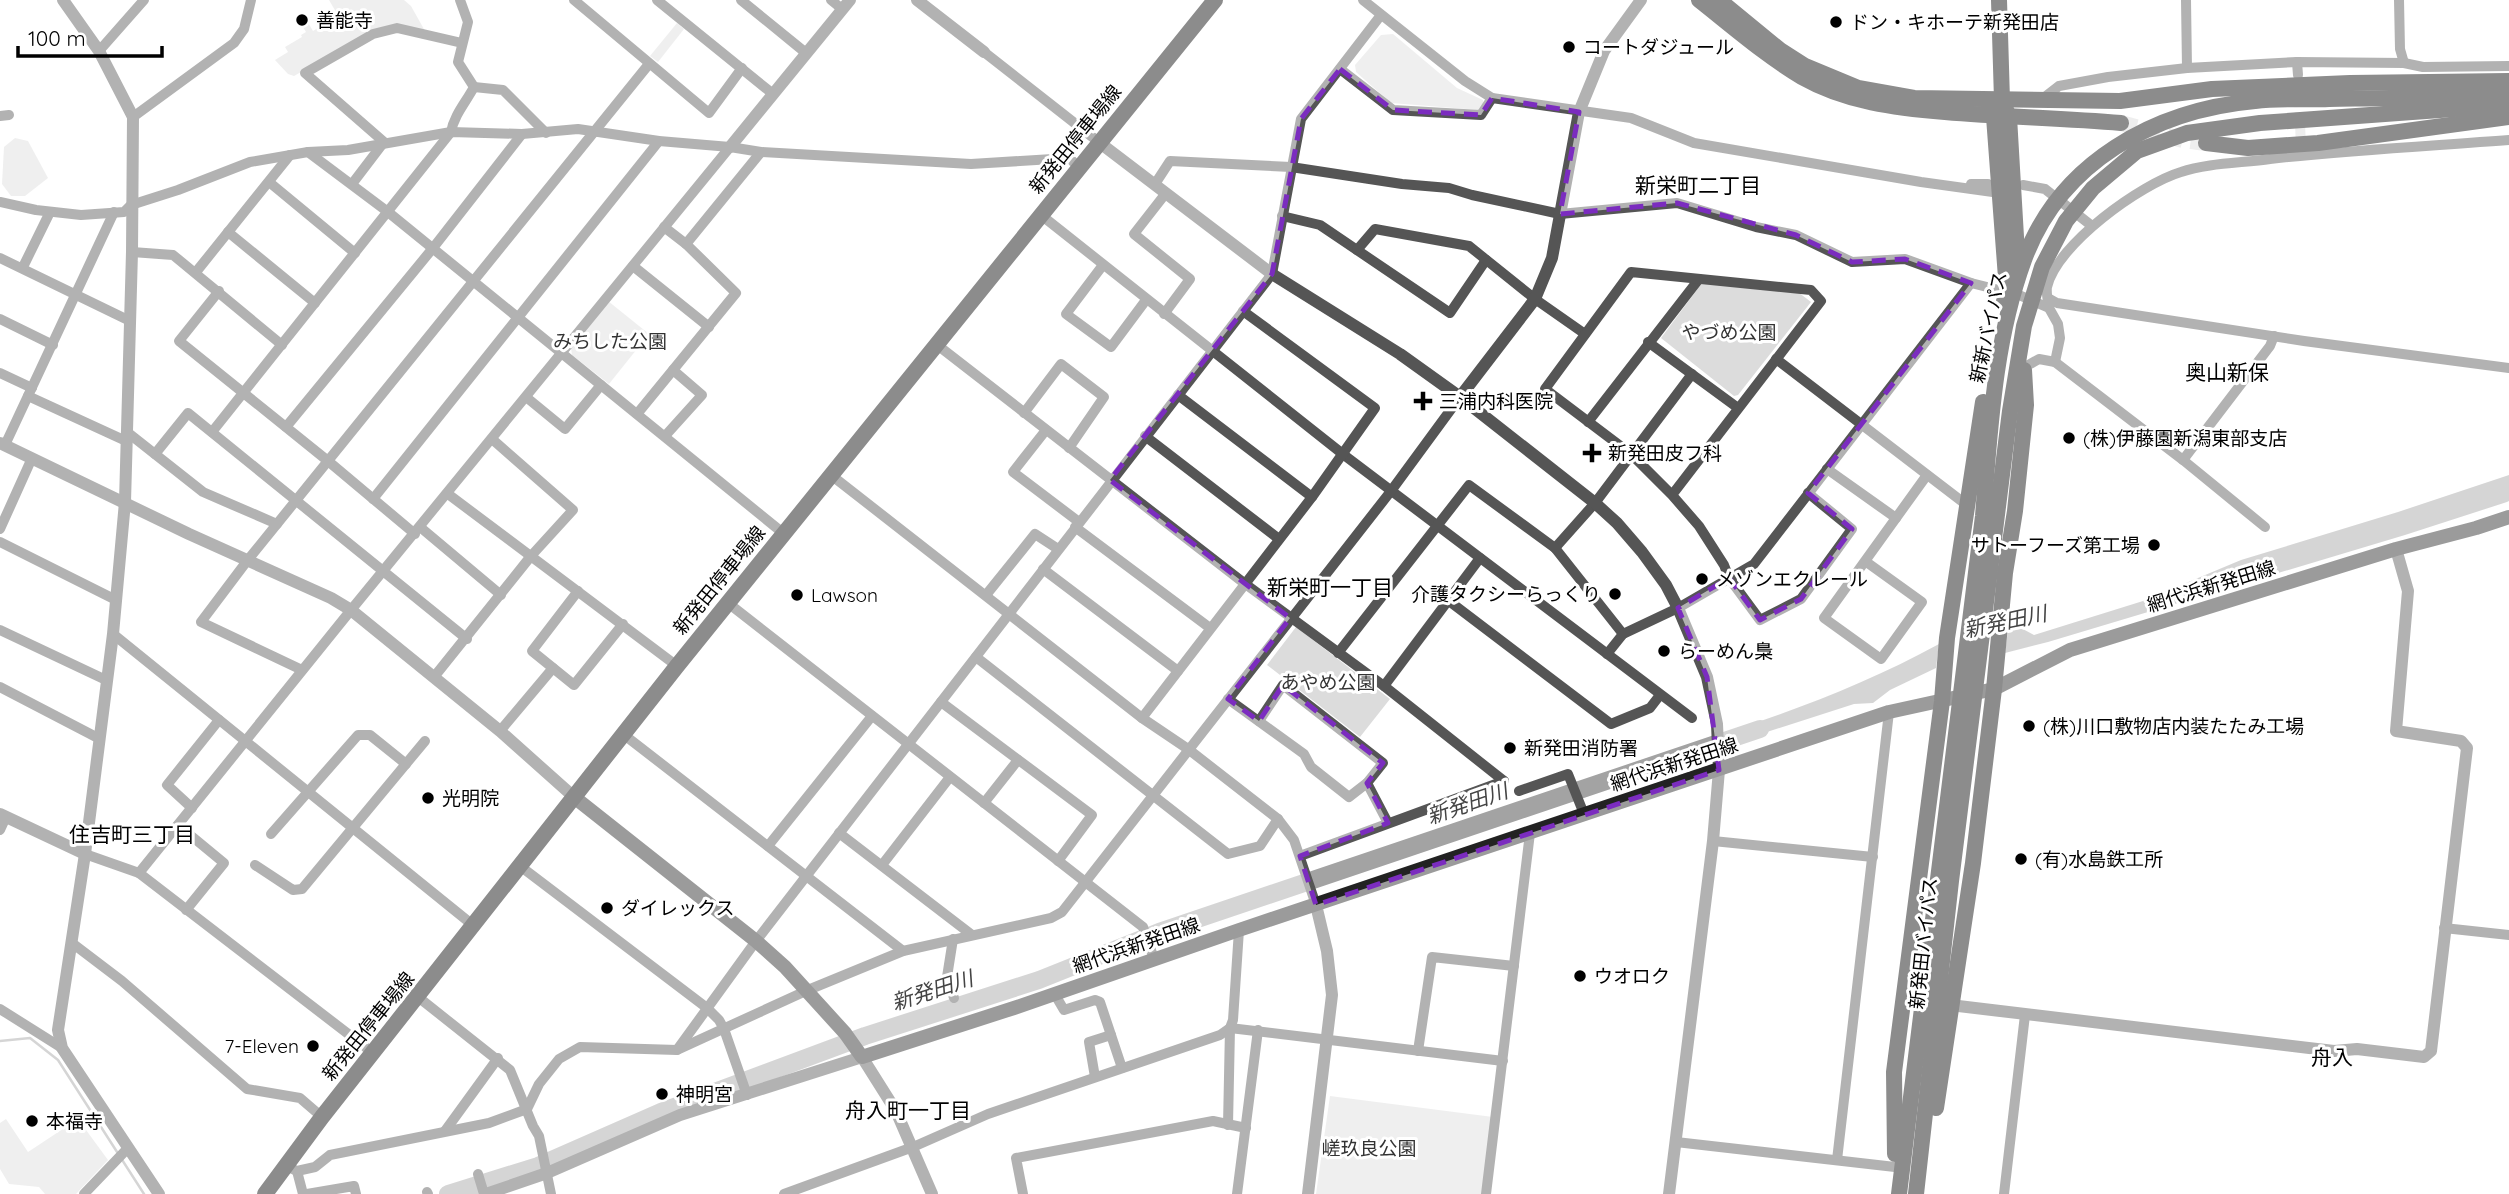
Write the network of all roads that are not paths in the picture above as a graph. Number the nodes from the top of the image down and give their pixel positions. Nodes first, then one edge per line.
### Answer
1 (63, 0) edge
2 (144, 0) edge
3 (251, 0) edge
4 (460, 0) edge
5 (573, 0) edge
6 (657, 0) edge
7 (741, 0) edge
8 (831, 0) edge
9 (917, 0) edge
10 (1215, 0) edge
11 (1363, 0) edge
12 (1641, 0) edge
13 (1699, 0) edge
14 (1719, 0) edge
15 (1999, 0) edge
16 (2186, 0) edge
17 (2399, 0) edge
18 (846, 4) edge
19 (1381, 15) junction
20 (462, 43) junction
21 (99, 51) junction
22 (984, 52) joint
23 (806, 53) junction
24 (2297, 62) junction
25 (2404, 63) junction
26 (649, 64) junction
27 (2509, 66) edge
28 (742, 68) junction
29 (2187, 68) junction
30 (1340, 69) junction
31 (2298, 75) dead end
32 (2509, 81) edge
33 (474, 87) junction
34 (2509, 92) edge
35 (773, 94) junction
36 (1492, 98) junction
37 (2002, 100) junction
38 (2040, 100) junction
39 (2509, 105) edge
40 (1579, 112) junction
41 (133, 117) junction
42 (2002, 117) junction
43 (2509, 117) edge
44 (2121, 123) tunnel mouth
45 (595, 131) junction
46 (451, 132) junction
47 (546, 133) junction
48 (522, 134) junction
49 (2509, 140) edge
50 (659, 141) junction
51 (384, 142) junction
52 (1100, 143) junction
53 (2206, 143) tunnel mouth
54 (730, 147) junction
55 (308, 152) junction
56 (761, 152) junction
57 (290, 155) junction
58 (1290, 167) junction
59 (1080, 168) junction
60 (269, 182) junction
61 (1921, 182) junction
62 (352, 184) junction
63 (1155, 184) junction
64 (2023, 185) dead end
65 (1994, 189) junction
66 (1166, 193) junction
67 (0, 202) edge
68 (131, 205) junction
69 (50, 212) junction
70 (114, 212) junction
71 (388, 212) junction
72 (1560, 214) junction
73 (1041, 215) junction
74 (1282, 216) junction
75 (2092, 226) junction
76 (664, 227) junction
77 (228, 232) junction
78 (686, 244) junction
79 (433, 248) junction
80 (1357, 250) junction
81 (132, 252) junction
82 (355, 253) junction
83 (0, 258) edge
84 (1486, 260) junction
85 (1103, 265) junction
86 (633, 266) junction
87 (23, 267) junction
88 (196, 272) junction
89 (1272, 274) junction
90 (1699, 279) junction
91 (474, 281) junction
92 (1971, 283) junction
93 (219, 291) junction
94 (78, 293) junction
95 (2013, 293) junction
96 (1535, 299) junction
97 (1146, 300) junction
98 (2048, 302) junction
99 (315, 303) junction
100 (1243, 311) junction
101 (1164, 314) junction
102 (519, 318) junction
103 (0, 319) edge
104 (130, 321) junction
105 (709, 327) junction
106 (1585, 334) junction
107 (2274, 336) junction
108 (1648, 342) junction
109 (936, 344) junction
110 (53, 345) junction
111 (282, 345) junction
112 (1211, 352) junction
113 (562, 353) junction
114 (1776, 359) junction
115 (2055, 362) junction
116 (2024, 368) junction
117 (2509, 368) edge
118 (673, 370) junction
119 (0, 373) edge
120 (1692, 374) junction
121 (601, 385) junction
122 (30, 392) junction
123 (244, 393) junction
124 (1178, 395) junction
125 (526, 397) junction
126 (1460, 397) junction
127 (1738, 408) junction
128 (1024, 413) junction
129 (637, 414) junction
130 (1588, 422) junction
131 (1861, 424) junction
132 (286, 427) junction
133 (1046, 430) junction
134 (212, 432) junction
135 (127, 436) junction
136 (665, 436) junction
137 (1145, 436) junction
138 (492, 439) junction
139 (2, 444) edge
140 (1069, 448) junction
141 (155, 454) junction
142 (1631, 454) junction
143 (1344, 455) junction
144 (32, 458) junction
145 (2183, 460) junction
146 (328, 461) junction
147 (1827, 469) junction
148 (831, 475) junction
149 (1927, 475) junction
150 (1110, 480) junction
151 (1391, 491) junction
152 (1808, 493) junction
153 (448, 494) junction
154 (1672, 495) junction
155 (1312, 497) junction
156 (373, 499) junction
157 (297, 500) junction
158 (125, 502) junction
159 (1595, 503) junction
160 (1968, 506) junction
161 (2509, 517) edge
162 (1896, 518) junction
163 (277, 524) junction
164 (1077, 524) junction
165 (1436, 525) junction
166 (2265, 527) dead end
167 (0, 529) edge
168 (418, 531) junction
169 (783, 533) junction
170 (1279, 539) junction
171 (0, 542) edge
172 (1555, 548) junction
173 (1058, 549) junction
174 (2396, 549) junction
175 (531, 556) junction
176 (1479, 558) junction
177 (247, 561) junction
178 (1865, 561) junction
179 (1043, 569) junction
180 (384, 572) junction
181 (1729, 578) junction
182 (1244, 583) junction
183 (578, 591) junction
184 (501, 595) junction
185 (986, 595) junction
186 (116, 600) junction
187 (1449, 601) junction
188 (728, 603) junction
189 (1678, 608) junction
190 (351, 610) junction
191 (1010, 613) junction
192 (1290, 618) junction
193 (623, 624) junction
194 (1210, 628) junction
195 (0, 631) edge
196 (113, 634) junction
197 (1623, 634) junction
198 (467, 639) junction
199 (1338, 653) junction
200 (1607, 654) junction
201 (976, 657) junction
202 (677, 666) junction
203 (553, 668) junction
204 (302, 670) junction
205 (1178, 671) junction
206 (434, 677) junction
207 (106, 680) junction
208 (1384, 686) junction
209 (0, 687) edge
210 (1994, 689) junction
211 (1660, 695) junction
212 (1228, 699) junction
213 (1967, 699) junction
214 (1942, 701) junction
215 (941, 702) junction
216 (1889, 712) junction
217 (872, 716) junction
218 (1142, 718) junction
219 (1692, 718) dead end
220 (219, 720) junction
221 (1259, 721) junction
222 (500, 731) junction
223 (623, 734) junction
224 (98, 738) junction
225 (425, 741) dead end
226 (246, 742) junction
227 (908, 744) junction
228 (1188, 749) junction
229 (1018, 760) junction
230 (406, 764) junction
231 (1719, 770) junction
232 (950, 777) junction
233 (1367, 783) junction
234 (1520, 791) dead end
235 (309, 793) junction
236 (1154, 794) junction
237 (574, 797) junction
238 (984, 803) junction
239 (192, 808) junction
240 (1584, 814) junction
241 (3, 815) edge
242 (1278, 820) junction
243 (1388, 824) junction
244 (178, 825) junction
245 (353, 828) junction
246 (0, 830) edge
247 (839, 833) junction
248 (1530, 833) junction
249 (271, 834) dead end
250 (1713, 841) junction
251 (768, 846) junction
252 (85, 854) junction
253 (1300, 856) junction
254 (1873, 857) junction
255 (1058, 860) junction
256 (255, 865) dead end
257 (882, 865) junction
258 (520, 866) junction
259 (139, 873) junction
260 (808, 876) junction
261 (1944, 879) junction
262 (1086, 882) junction
263 (1314, 900) junction
264 (186, 910) junction
265 (474, 926) junction
266 (2444, 928) junction
267 (1239, 930) junction
268 (972, 934) junction
269 (2509, 935) edge
270 (953, 939) junction
271 (756, 941) junction
272 (72, 943) junction
273 (903, 951) junction
274 (1152, 952) junction
275 (1514, 966) junction
276 (808, 990) junction
277 (1054, 993) junction
278 (418, 997) junction
279 (954, 998) dead end
280 (1950, 1005) junction
281 (707, 1008) junction
282 (0, 1010) edge
283 (2025, 1015) junction
284 (1230, 1028) junction
285 (724, 1029) junction
286 (1258, 1030) junction
287 (1111, 1035) junction
288 (1328, 1039) junction
289 (62, 1048) junction
290 (677, 1050) junction
291 (1419, 1051) junction
292 (373, 1053) junction
293 (860, 1053) junction
294 (498, 1058) junction
295 (1503, 1062) junction
296 (1122, 1068) junction
297 (1095, 1077) junction
298 (746, 1092) junction
299 (527, 1109) junction
300 (322, 1117) junction
301 (1228, 1125) junction
302 (1246, 1128) junction
303 (445, 1131) junction
304 (1676, 1142) junction
305 (913, 1147) junction
306 (128, 1148) junction
307 (1838, 1160) junction
308 (1895, 1167) junction
309 (292, 1168) junction
310 (547, 1170) junction
311 (478, 1174) dead end
312 (484, 1192) edge
313 (84, 1194) edge
314 (159, 1194) edge
315 (265, 1194) edge
316 (305, 1194) edge
317 (356, 1194) edge
318 (551, 1194) edge
319 (784, 1194) edge
320 (932, 1194) edge
321 (1023, 1194) edge
322 (1237, 1194) edge
323 (1308, 1194) edge
324 (1486, 1194) edge
325 (1669, 1194) edge
326 (1897, 1194) edge
327 (1916, 1194) edge
328 (1923, 1194) edge
329 (2004, 1194) edge

1 - 21 street
2 - 21 street
3 - 41 street
4 - 20 street
5 - 26 street
6 - 28 street
7 - 23 street
8 - 18 street
9 - 22 street
10 - 52 main road, 新発田停車場線
11 - 19 street
12 - 40 street
13 - 42 main road
14 - 37 main road
15 - 37 main road
16 - 29 street
17 - 25 street
18 - 23 street
19 - 30 street
19 - 36 street
20 - 33 street
20 - 51 street
21 - 41 street
22 - 52 street
23 - 35 street
24 - 25 street
24 - 29 street
24 - 31 street
25 - 27 street
26 - 28 street
26 - 45 street
28 - 35 street
29 - 38 street
30 - 36 street
30 - 58 street
32 - 38 main road
33 - 46 street
33 - 47 street
34 - 213 main road, 新新バイパス
35 - 54 street
36 - 40 street
37 - 38 main road
37 - 42 main road
39 - 213 main road, 新新バイパス
40 - 61 street
40 - 72 street
41 - 68 street
42 - 44 main road
42 - 65 main road
42 - 95 main road
43 - 53 main road
45 - 47 street
45 - 50 street
45 - 91 street
46 - 48 street
46 - 51 street
46 - 71 street
47 - 48 street
48 - 79 street
49 - 75 street
50 - 54 street
50 - 102 street
51 - 55 street
51 - 62 street
52 - 59 main road, 新発田停車場線
52 - 63 street
54 - 56 street
54 - 76 street
55 - 57 street
55 - 62 street
56 - 59 street
56 - 78 street
57 - 60 street
57 - 68 street
58 - 63 street
58 - 72 street
58 - 74 street
59 - 73 main road, 新発田停車場線
60 - 77 street
60 - 82 street
61 - 65 street
61 - 65 street
62 - 71 street
63 - 66 street
64 - 75 street
65 - 95 main road
66 - 89 street
66 - 101 street
67 - 69 street
68 - 70 street
68 - 81 street
69 - 70 street
69 - 87 street
70 - 94 street
71 - 79 street
71 - 82 street
72 - 92 street
72 - 96 street
73 - 85 street
73 - 109 main road, 新発田停車場線
74 - 80 street
74 - 89 street
75 - 98 street
76 - 78 street
76 - 86 street
77 - 88 street
77 - 99 street
78 - 105 street
79 - 91 street
79 - 132 street
80 - 84 street
80 - 84 street
81 - 88 street
81 - 104 street
82 - 99 street
83 - 87 street
84 - 96 street
85 - 97 street
85 - 97 street
86 - 105 street
86 - 113 street
87 - 94 street
88 - 93 street
89 - 100 street
89 - 126 street
90 - 106 street
90 - 108 street
90 - 114 street
91 - 102 street
91 - 146 street
92 - 95 street
92 - 131 street
93 - 111 street
93 - 123 street
94 - 104 street
94 - 110 street
95 - 98 street
95 - 116 main road
95 - 160 main road
96 - 106 street
96 - 126 street
97 - 101 street
98 - 107 street
98 - 115 street
99 - 111 street
100 - 112 street
100 - 143 street
101 - 112 street
102 - 113 street
102 - 156 street
103 - 110 street
104 - 135 street
105 - 118 street
106 - 130 street
107 - 117 street
107 - 145 street
108 - 120 street
108 - 130 street
109 - 128 street
109 - 148 main road, 新発田停車場線
110 - 122 street
111 - 123 street
112 - 124 street
112 - 143 street
113 - 121 street
113 - 125 street
114 - 127 street
114 - 131 street
115 - 116 street
115 - 145 street
116 - 210 main road
118 - 129 street
118 - 136 street
119 - 122 street
120 - 127 street
120 - 142 street
121 - 125 street
121 - 129 street
122 - 135 street
122 - 139 street
123 - 132 street
123 - 134 street
124 - 137 street
124 - 155 street
125 - 138 street
126 - 151 street
126 - 159 street
127 - 154 street
128 - 133 street
128 - 140 street
129 - 136 street
130 - 142 street
131 - 147 street
131 - 149 street
132 - 146 street
133 - 140 street
133 - 164 street
134 - 141 street
134 - 157 street
135 - 141 street
135 - 158 street
136 - 169 street
137 - 150 street
137 - 170 street
138 - 153 street
138 - 175 street
139 - 144 street
140 - 150 street
141 - 163 street
142 - 154 street
142 - 159 street
143 - 151 street
143 - 155 street
144 - 158 street
144 - 167 street
145 - 166 street
146 - 156 street
146 - 157 street
147 - 152 street
147 - 162 street
148 - 169 main road, 新発田停車場線
148 - 185 street
149 - 160 street
149 - 162 street
150 - 164 street
150 - 182 street
151 - 165 street
151 - 192 street
152 - 181 street
152 - 181 street
153 - 168 street
153 - 175 street
154 - 181 street
155 - 170 street
156 - 168 street
157 - 163 street
157 - 180 street
158 - 177 street
158 - 186 street
159 - 172 street
159 - 189 street
160 - 214 main road
161 - 174 main road, 網代浜新発田線
162 - 178 street
163 - 177 street
164 - 173 street
164 - 194 street
165 - 172 street
165 - 176 street
165 - 199 street
168 - 180 street
168 - 184 street
169 - 188 main road, 新発田停車場線
170 - 182 street
171 - 186 street
172 - 197 street
173 - 179 street
173 - 185 street
174 - 210 main road, 網代浜新発田線
174 - 266 street
175 - 183 street
175 - 184 street
176 - 187 street
176 - 200 street
177 - 190 street
177 - 204 street
178 - 178 street
179 - 191 street
179 - 205 street
180 - 190 street
180 - 198 street
181 - 189 street
182 - 192 street
182 - 194 street
183 - 193 street
183 - 203 street
184 - 198 street
185 - 191 street
186 - 196 street
187 - 208 street
187 - 211 street
188 - 202 main road, 新発田停車場線
188 - 217 street
189 - 197 street
189 - 231 street
190 - 204 street
190 - 206 street
191 - 201 street
191 - 218 street
192 - 199 street
192 - 212 street
193 - 202 street
193 - 203 street
194 - 205 street
195 - 207 street
196 - 207 street
196 - 220 street
197 - 200 street
198 - 206 street
199 - 208 street
200 - 211 street
201 - 215 street
201 - 236 street
202 - 223 main road, 新発田停車場線
203 - 222 street
204 - 226 street
205 - 218 street
206 - 222 street
207 - 224 street
208 - 243 street
209 - 224 street
210 - 214 main road, 網代浜新発田線
210 - 280 main road
211 - 219 street
212 - 221 street
212 - 228 street
213 - 261 main road, 新発田バイパス
214 - 216 main road, 網代浜新発田線
214 - 308 main road
215 - 227 street
215 - 229 street
216 - 231 main road, 網代浜新発田線
216 - 254 street
217 - 227 street
217 - 251 street
218 - 228 street
220 - 226 street
220 - 239 street
221 - 233 street
221 - 233 street
222 - 237 street
223 - 237 main road, 新発田停車場線
223 - 251 street
224 - 252 street
225 - 230 street
226 - 235 street
226 - 239 street
227 - 232 street
227 - 247 street
228 - 236 street
228 - 242 street
229 - 238 street
229 - 255 street
230 - 235 street
230 - 245 street
231 - 240 main road, 網代浜新発田線
231 - 250 street
232 - 238 street
232 - 257 street
233 - 243 street
234 - 240 street
235 - 245 street
235 - 249 street
236 - 242 street
236 - 262 street
237 - 258 main road, 新発田停車場線
237 - 271 main road
238 - 255 street
239 - 244 street
240 - 248 main road, 網代浜新発田線
241 - 246 street
241 - 252 street
242 - 253 street
243 - 253 street
244 - 259 street
244 - 264 street
245 - 256 street
245 - 265 street
247 - 257 street
247 - 260 street
248 - 263 main road, 網代浜新発田線
248 - 275 street
250 - 254 street
250 - 304 street
251 - 260 street
252 - 259 street
252 - 272 street
253 - 263 street
254 - 307 street
255 - 262 street
257 - 268 street
258 - 265 main road, 新発田停車場線
258 - 281 street
259 - 264 street
260 - 271 street
260 - 273 street
261 - 326 main road, 新発田バイパス
261 - 327 main road, 新発田バイパス
262 - 268 street
262 - 274 street
263 - 267 main road, 網代浜新発田線
263 - 288 street
264 - 292 street
265 - 278 main road, 新発田停車場線
266 - 269 street
266 - 283 street
267 - 274 main road, 網代浜新発田線
267 - 284 street
268 - 270 street
270 - 273 street
270 - 279 street
271 - 276 main road
271 - 281 street
272 - 289 street
272 - 300 street
273 - 276 street
274 - 277 main road, 網代浜新発田線
275 - 291 street
275 - 295 street
276 - 285 street
276 - 293 main road
277 - 287 street
277 - 293 main road, 網代浜新発田線
278 - 292 main road, 新発田停車場線
278 - 294 street
280 - 283 street
280 - 328 main road
281 - 285 street
281 - 290 street
282 - 289 street
283 - 329 street
284 - 286 street
284 - 296 street
284 - 301 street
285 - 290 street
285 - 298 street
286 - 288 street
286 - 302 street
287 - 296 street
287 - 297 street
288 - 291 street
288 - 323 street
289 - 306 street
290 - 299 street
291 - 295 street
292 - 300 main road, 新発田停車場線
293 - 298 street
293 - 305 street
294 - 299 street
294 - 303 street
295 - 324 street
296 - 297 street
297 - 305 street
298 - 310 street
299 - 303 street
299 - 310 street
300 - 309 main road, 新発田停車場線
301 - 302 street
301 - 321 street
302 - 322 street
303 - 309 street
304 - 307 street
304 - 325 street
305 - 319 street
305 - 320 street
306 - 313 street
306 - 314 street
307 - 308 street
308 - 326 main road
309 - 315 main road, 新発田停車場線
309 - 316 street
310 - 312 street
310 - 318 street
311 - 312 street
316 - 317 street

